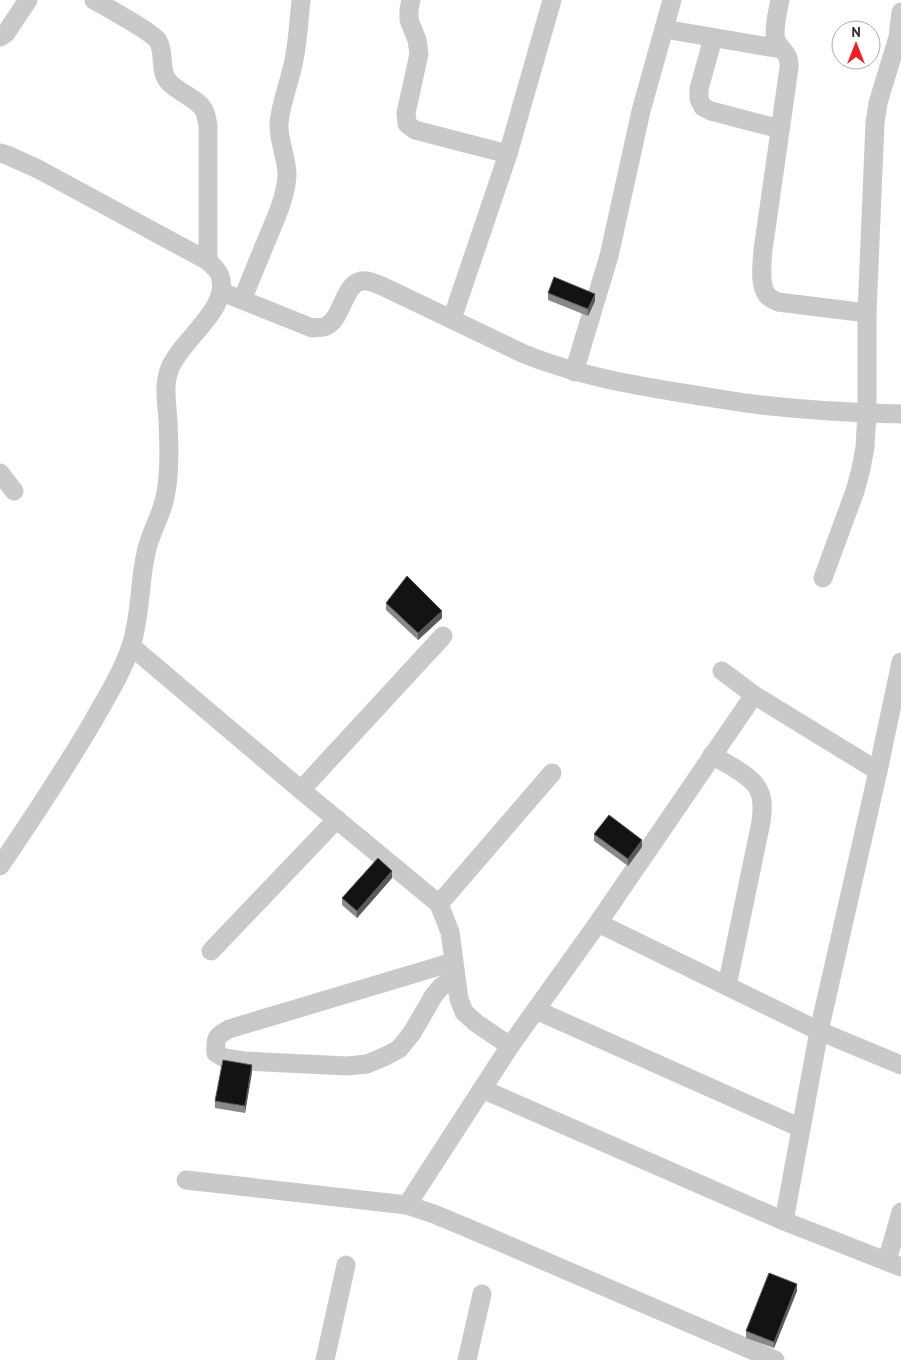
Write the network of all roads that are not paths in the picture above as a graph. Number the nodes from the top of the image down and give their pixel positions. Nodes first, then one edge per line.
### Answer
1 (28, 0) edge
2 (94, 0) edge
3 (301, 0) edge
4 (411, 0) edge
5 (552, 0) edge
6 (672, 0) edge
7 (780, 0) edge
8 (901, 12) edge
9 (664, 29) junction
10 (0, 37) edge
11 (713, 38) junction
12 (781, 49) junction
13 (780, 129) junction
14 (0, 154) edge
15 (508, 154) junction
16 (208, 261) junction
17 (222, 292) junction
18 (242, 300) junction
19 (867, 313) junction
20 (452, 319) junction
21 (574, 372) junction
22 (867, 413) junction
23 (901, 414) edge
24 (0, 472) edge
25 (14, 491) dead end
26 (823, 578) dead end
27 (443, 636) dead end
28 (131, 646) junction
29 (901, 662) edge
30 (722, 672) dead end
31 (754, 695) junction
32 (712, 755) junction
33 (878, 771) junction
34 (552, 773) dead end
35 (301, 790) junction
36 (337, 819) junction
37 (0, 866) edge
38 (438, 904) junction
39 (598, 922) junction
40 (211, 951) dead end
41 (453, 962) junction
42 (456, 981) junction
43 (727, 986) junction
44 (536, 1010) junction
45 (818, 1031) junction
46 (510, 1046) junction
47 (901, 1065) edge
48 (482, 1090) junction
49 (801, 1128) junction
50 (186, 1180) dead end
51 (406, 1205) junction
52 (901, 1212) edge
53 (784, 1220) junction
54 (894, 1264) edge
55 (346, 1265) dead end
56 (482, 1294) dead end
57 (325, 1360) edge
58 (467, 1360) edge
59 (775, 1360) edge

1 - 10 street
2 - 16 street
3 - 18 street
4 - 15 street
5 - 15 street
6 - 9 street
7 - 12 street
8 - 19 street
9 - 11 street
9 - 21 street
11 - 12 street
11 - 13 street
12 - 13 street
13 - 19 street
14 - 16 street
15 - 20 street
16 - 17 street
17 - 18 street
17 - 28 street
18 - 20 street
19 - 22 street
20 - 21 street
21 - 22 street
22 - 23 street
22 - 26 street
24 - 25 street
27 - 35 street
28 - 35 street
28 - 37 street
29 - 33 street
30 - 31 street
31 - 32 street
31 - 33 street
32 - 39 street
32 - 43 street
33 - 45 street
34 - 38 street
35 - 36 street
36 - 38 street
36 - 40 street
38 - 41 street
39 - 43 street
39 - 44 street
41 - 42 street
41 - 42 street
42 - 46 street
43 - 45 street
44 - 46 street
44 - 49 street
45 - 47 street
45 - 49 street
46 - 48 street
48 - 51 street
48 - 53 street
49 - 53 street
50 - 51 street
51 - 59 street
52 - 54 street
53 - 54 street
55 - 57 street
56 - 58 street

